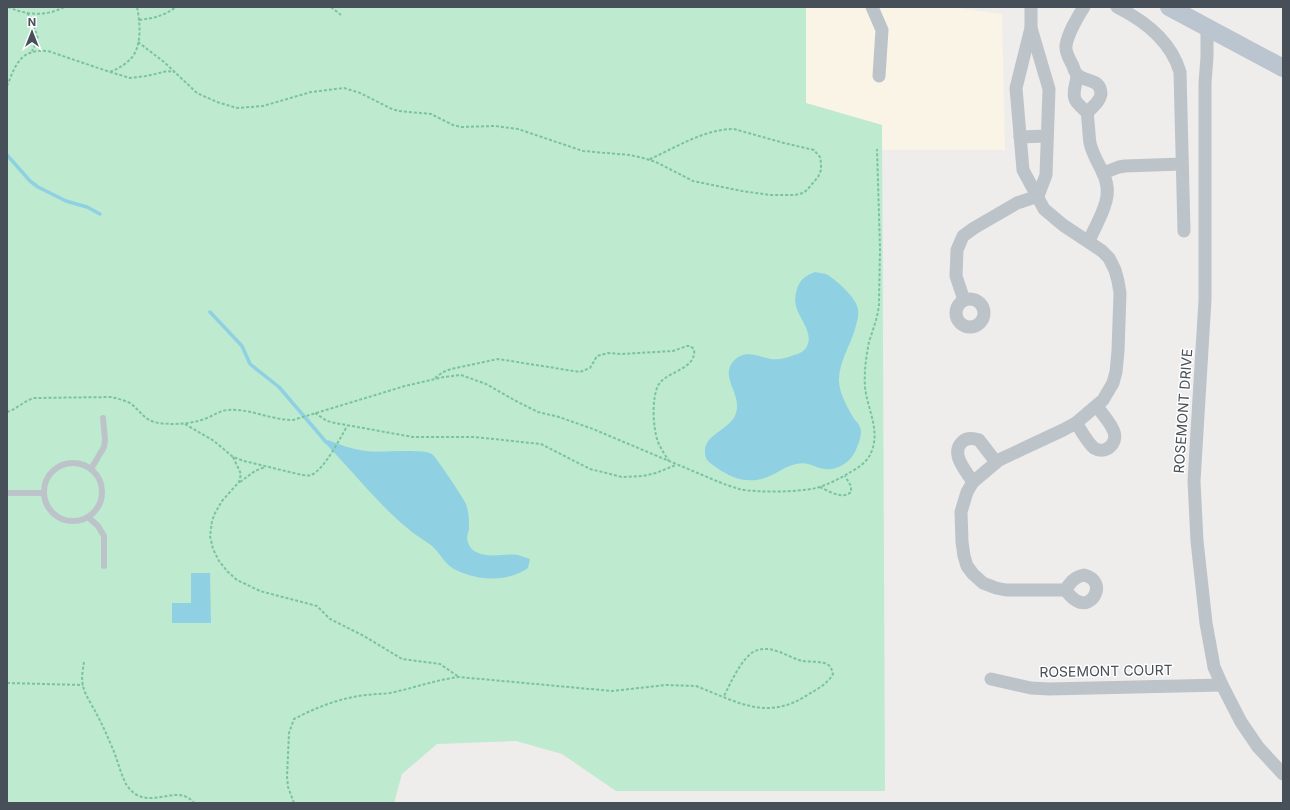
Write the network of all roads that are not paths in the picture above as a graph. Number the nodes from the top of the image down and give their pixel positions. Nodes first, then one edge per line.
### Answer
1 (872, 7) edge
2 (1031, 7) edge
3 (1084, 7) edge
4 (1117, 7) edge
5 (1169, 7) edge
6 (1031, 28) junction
7 (1207, 28) junction
8 (1283, 68) edge
9 (1077, 75) junction
10 (879, 76) dead end
11 (1087, 113) junction
12 (1047, 136) junction
13 (1020, 137) junction
14 (1182, 164) junction
15 (1104, 173) junction
16 (1038, 196) junction
17 (1184, 231) dead end
18 (1089, 241) junction
19 (964, 300) dead end
20 (1097, 406) junction
21 (103, 418) dead end
22 (1076, 422) junction
23 (996, 462) junction
24 (91, 469) junction
25 (973, 482) junction
26 (7, 493) edge
27 (44, 493) junction
28 (88, 516) junction
29 (104, 566) dead end
30 (1065, 590) dead end
31 (991, 679) dead end
32 (1222, 685) junction
33 (1283, 774) edge

1 - 10 street
2 - 6 street
3 - 9 street
4 - 14 street
5 - 7 main road
6 - 12 street
6 - 13 street
7 - 8 main road
7 - 32 street, ROSEMONT DRIVE
9 - 11 street
9 - 11 street
11 - 15 street
12 - 13 street
12 - 16 street
13 - 16 street
14 - 15 street
14 - 17 street
15 - 18 street
16 - 18 street
16 - 19 street
18 - 20 street
20 - 22 street
20 - 22 street
21 - 24 lane
22 - 23 street
23 - 25 street
23 - 25 street
24 - 27 lane
24 - 28 lane
25 - 30 street
26 - 27 lane
27 - 28 lane
28 - 29 lane
31 - 32 street, ROSEMONT COURT
32 - 33 street, ROSEMONT DRIVE

